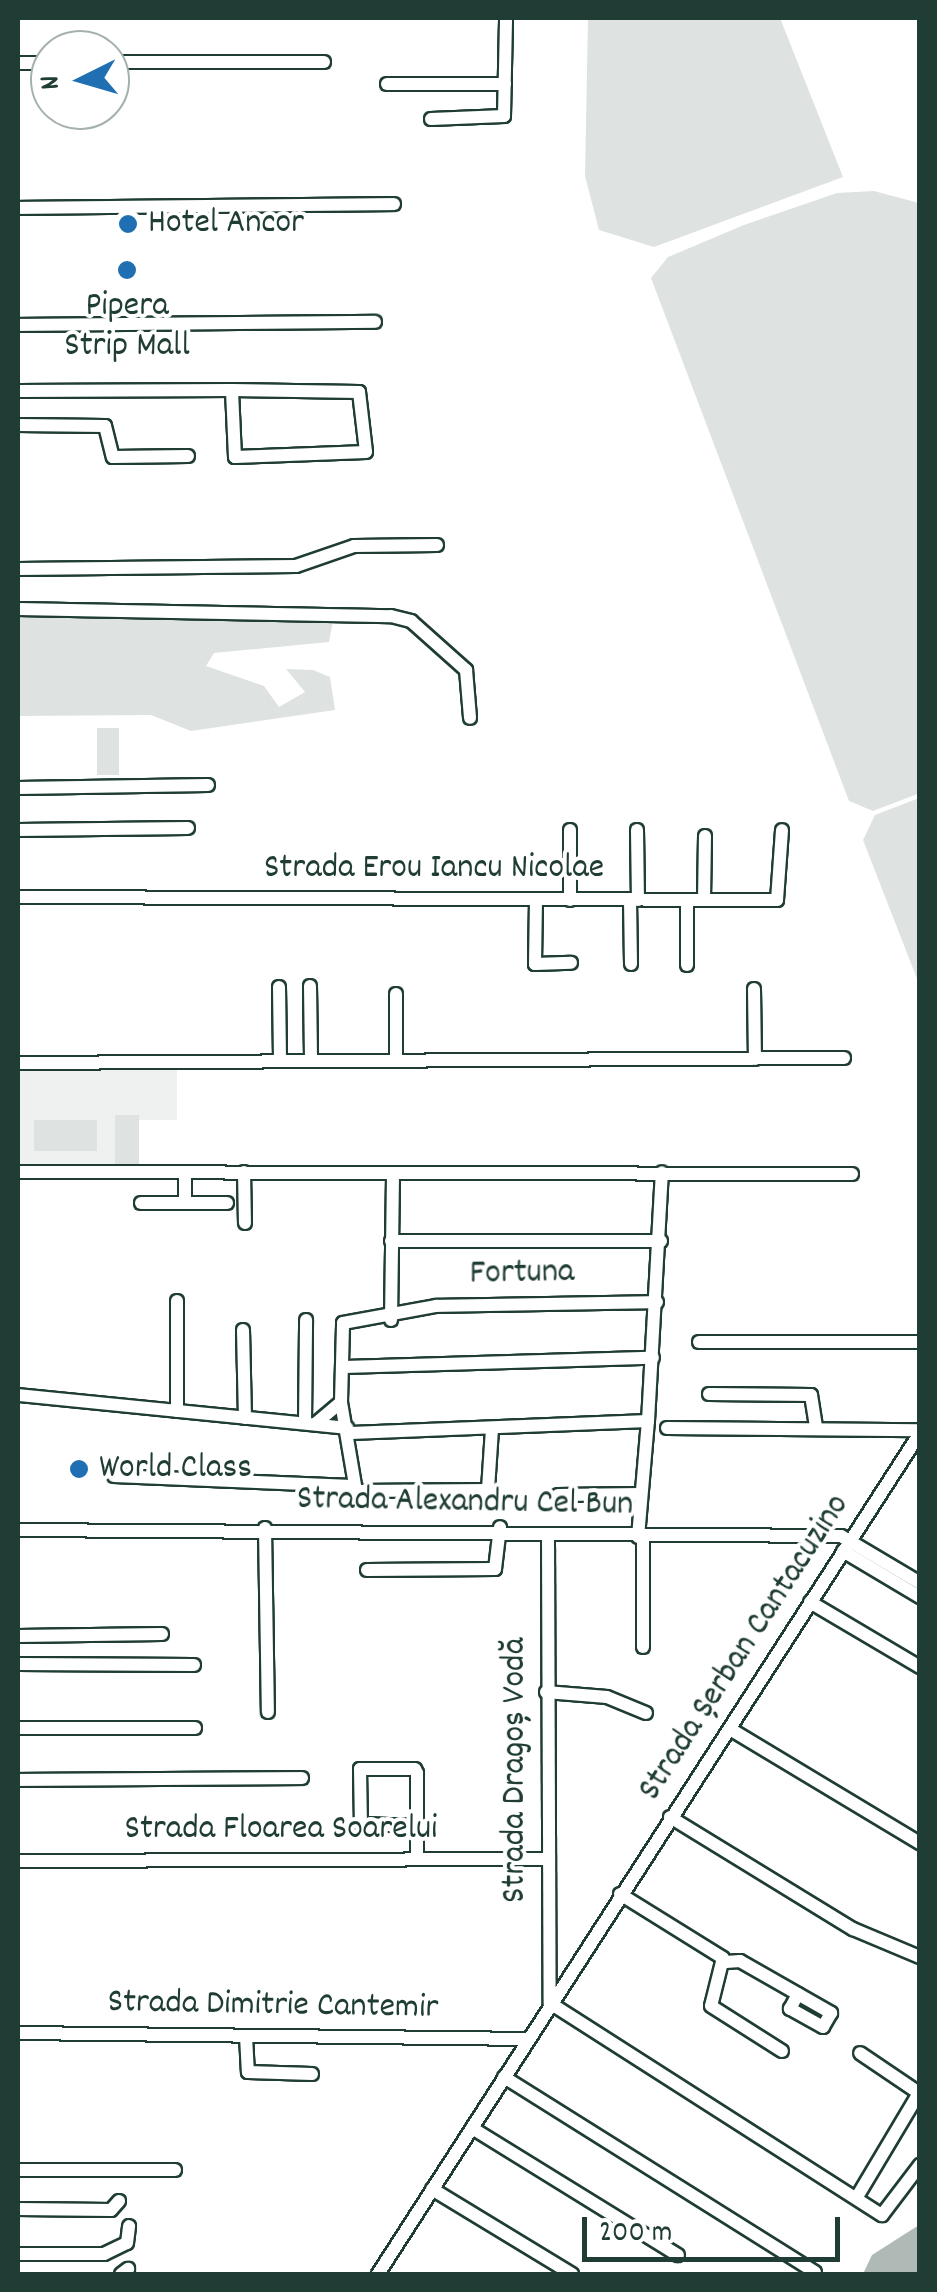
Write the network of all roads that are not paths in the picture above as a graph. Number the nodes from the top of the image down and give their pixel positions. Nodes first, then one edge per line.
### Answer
1 (506, 18) edge
2 (130, 62) edge
3 (324, 62) dead end
4 (387, 84) dead end
5 (505, 84) junction
6 (432, 120) dead end
7 (394, 204) dead end
8 (18, 208) edge
9 (375, 322) dead end
10 (18, 325) edge
11 (232, 390) junction
12 (18, 391) edge
13 (18, 425) edge
14 (188, 456) dead end
15 (437, 545) dead end
16 (18, 568) edge
17 (18, 609) edge
18 (470, 718) dead end
19 (208, 785) dead end
20 (18, 788) edge
21 (188, 828) dead end
22 (18, 830) edge
23 (570, 830) dead end
24 (637, 830) dead end
25 (782, 830) dead end
26 (705, 836) dead end
27 (18, 896) edge
28 (536, 900) junction
29 (570, 900) junction
30 (634, 900) junction
31 (687, 900) junction
32 (704, 900) junction
33 (572, 963) dead end
34 (631, 964) dead end
35 (687, 965) dead end
36 (310, 986) dead end
37 (279, 988) dead end
38 (754, 989) dead end
39 (396, 994) dead end
40 (844, 1058) dead end
41 (755, 1059) junction
42 (280, 1061) junction
43 (311, 1061) junction
44 (396, 1061) junction
45 (18, 1063) edge
46 (18, 1172) edge
47 (185, 1172) junction
48 (244, 1172) junction
49 (662, 1172) junction
50 (392, 1174) junction
51 (852, 1174) dead end
52 (141, 1202) dead end
53 (185, 1203) junction
54 (227, 1203) dead end
55 (245, 1223) dead end
56 (391, 1241) junction
57 (661, 1241) junction
58 (176, 1301) dead end
59 (657, 1302) junction
60 (306, 1320) dead end
61 (391, 1320) junction
62 (243, 1330) dead end
63 (700, 1342) dead end
64 (920, 1342) edge
65 (653, 1358) junction
66 (342, 1367) junction
67 (709, 1394) dead end
68 (18, 1395) edge
69 (341, 1402) junction
70 (177, 1411) junction
71 (245, 1418) junction
72 (648, 1421) junction
73 (310, 1424) junction
74 (816, 1427) junction
75 (667, 1428) dead end
76 (492, 1429) junction
77 (349, 1430) junction
78 (920, 1432) edge
79 (114, 1476) dead end
80 (352, 1486) junction
81 (641, 1494) junction
82 (558, 1495) dead end
83 (500, 1527) junction
84 (265, 1528) junction
85 (18, 1530) edge
86 (640, 1537) junction
87 (548, 1538) junction
88 (847, 1546) junction
89 (368, 1570) dead end
90 (920, 1584) edge
91 (920, 1597) edge
92 (810, 1602) junction
93 (162, 1634) dead end
94 (18, 1636) edge
95 (643, 1647) dead end
96 (18, 1664) edge
97 (194, 1664) dead end
98 (920, 1668) edge
99 (546, 1692) junction
100 (268, 1712) dead end
101 (646, 1713) dead end
102 (18, 1728) edge
103 (195, 1728) dead end
104 (734, 1731) junction
105 (302, 1778) dead end
106 (18, 1780) edge
107 (670, 1817) junction
108 (417, 1826) junction
109 (920, 1843) edge
110 (417, 1859) junction
111 (546, 1859) junction
112 (18, 1861) edge
113 (620, 1894) junction
114 (920, 1957) edge
115 (726, 1962) junction
116 (798, 1994) dead end
117 (550, 2002) junction
118 (18, 2033) edge
119 (246, 2036) junction
120 (528, 2039) junction
121 (782, 2051) dead end
122 (860, 2053) dead end
123 (312, 2074) dead end
124 (504, 2077) junction
125 (918, 2097) edge
126 (472, 2128) junction
127 (920, 2165) edge
128 (18, 2170) edge
129 (175, 2170) dead end
130 (432, 2188) junction
131 (858, 2196) junction
132 (120, 2201) dead end
133 (18, 2209) edge
134 (129, 2226) dead end
135 (18, 2254) edge
136 (678, 2255) dead end
137 (815, 2272) edge
138 (378, 2274) edge
139 (572, 2274) edge

1 - 5 street
2 - 3 street
4 - 5 street
5 - 6 street
7 - 8 street
9 - 10 street
11 - 11 street
11 - 12 street
13 - 14 street
15 - 16 street
17 - 18 street
19 - 20 street
21 - 22 street
23 - 29 street
24 - 30 street
25 - 32 street, Strada Erou Iancu Nicolae
26 - 32 street
27 - 28 street, Strada Erou Iancu Nicolae
28 - 29 street, Strada Erou Iancu Nicolae
28 - 33 street
29 - 30 street, Strada Erou Iancu Nicolae
30 - 31 street, Strada Erou Iancu Nicolae
30 - 34 street
31 - 32 street, Strada Erou Iancu Nicolae
31 - 35 street
36 - 43 street
37 - 42 street
38 - 41 street
39 - 44 street
40 - 41 street
41 - 44 street
42 - 43 street
42 - 45 street
43 - 44 street
46 - 47 street
47 - 48 street
47 - 53 street
48 - 50 street
48 - 55 street
49 - 50 street
49 - 51 street
49 - 57 street
50 - 56 street
52 - 53 street
53 - 54 street
56 - 57 street
56 - 61 street
57 - 59 street
58 - 70 street
59 - 61 street, Fortuna
59 - 65 street
60 - 73 street
61 - 66 street, Fortuna
62 - 71 street
63 - 64 street
65 - 66 street
65 - 72 street
66 - 69 street
67 - 74 street
68 - 70 street
69 - 73 street
69 - 77 street
70 - 71 street
71 - 73 street
72 - 76 street
72 - 81 street
73 - 77 street
74 - 75 street
74 - 78 street
76 - 77 street
76 - 80 street
77 - 80 street
78 - 88 street, Strada Șerban Cantacuzino
79 - 80 street
81 - 82 street
81 - 86 street
83 - 84 street, Strada Alexandru Cel Bun
83 - 87 street, Strada Alexandru Cel Bun
83 - 89 street
84 - 85 street, Strada Alexandru Cel Bun
84 - 100 street
86 - 87 street, Strada Alexandru Cel Bun
86 - 88 street, Strada Alexandru Cel Bun
86 - 95 street
87 - 99 street, Strada Dragoș Vodă
88 - 90 street
88 - 91 street
88 - 92 street, Strada Șerban Cantacuzino
92 - 98 street
92 - 104 street, Strada Șerban Cantacuzino
93 - 94 street
96 - 97 street
99 - 101 street
99 - 111 street, Strada Dragoș Vodă
102 - 103 street
104 - 107 street, Strada Șerban Cantacuzino
104 - 109 street
105 - 106 street
107 - 113 street, Strada Șerban Cantacuzino
107 - 114 street
108 - 108 street
108 - 110 street
110 - 111 street, Strada Floarea Soarelui
110 - 112 street, Strada Floarea Soarelui
111 - 117 street, Strada Dragoș Vodă
113 - 115 street
113 - 117 street, Strada Șerban Cantacuzino
115 - 116 street
115 - 121 street
117 - 120 street, Strada Șerban Cantacuzino
117 - 131 street
118 - 119 street, Strada Dimitrie Cantemir
119 - 120 street, Strada Dimitrie Cantemir
119 - 123 street
120 - 124 street, Strada Șerban Cantacuzino
122 - 125 street
124 - 126 street, Strada Șerban Cantacuzino
124 - 137 street
125 - 131 street
126 - 130 street, Strada Șerban Cantacuzino
126 - 136 street
127 - 131 street
128 - 129 street
130 - 138 street, Strada Șerban Cantacuzino
130 - 139 street
132 - 133 street
134 - 135 street

